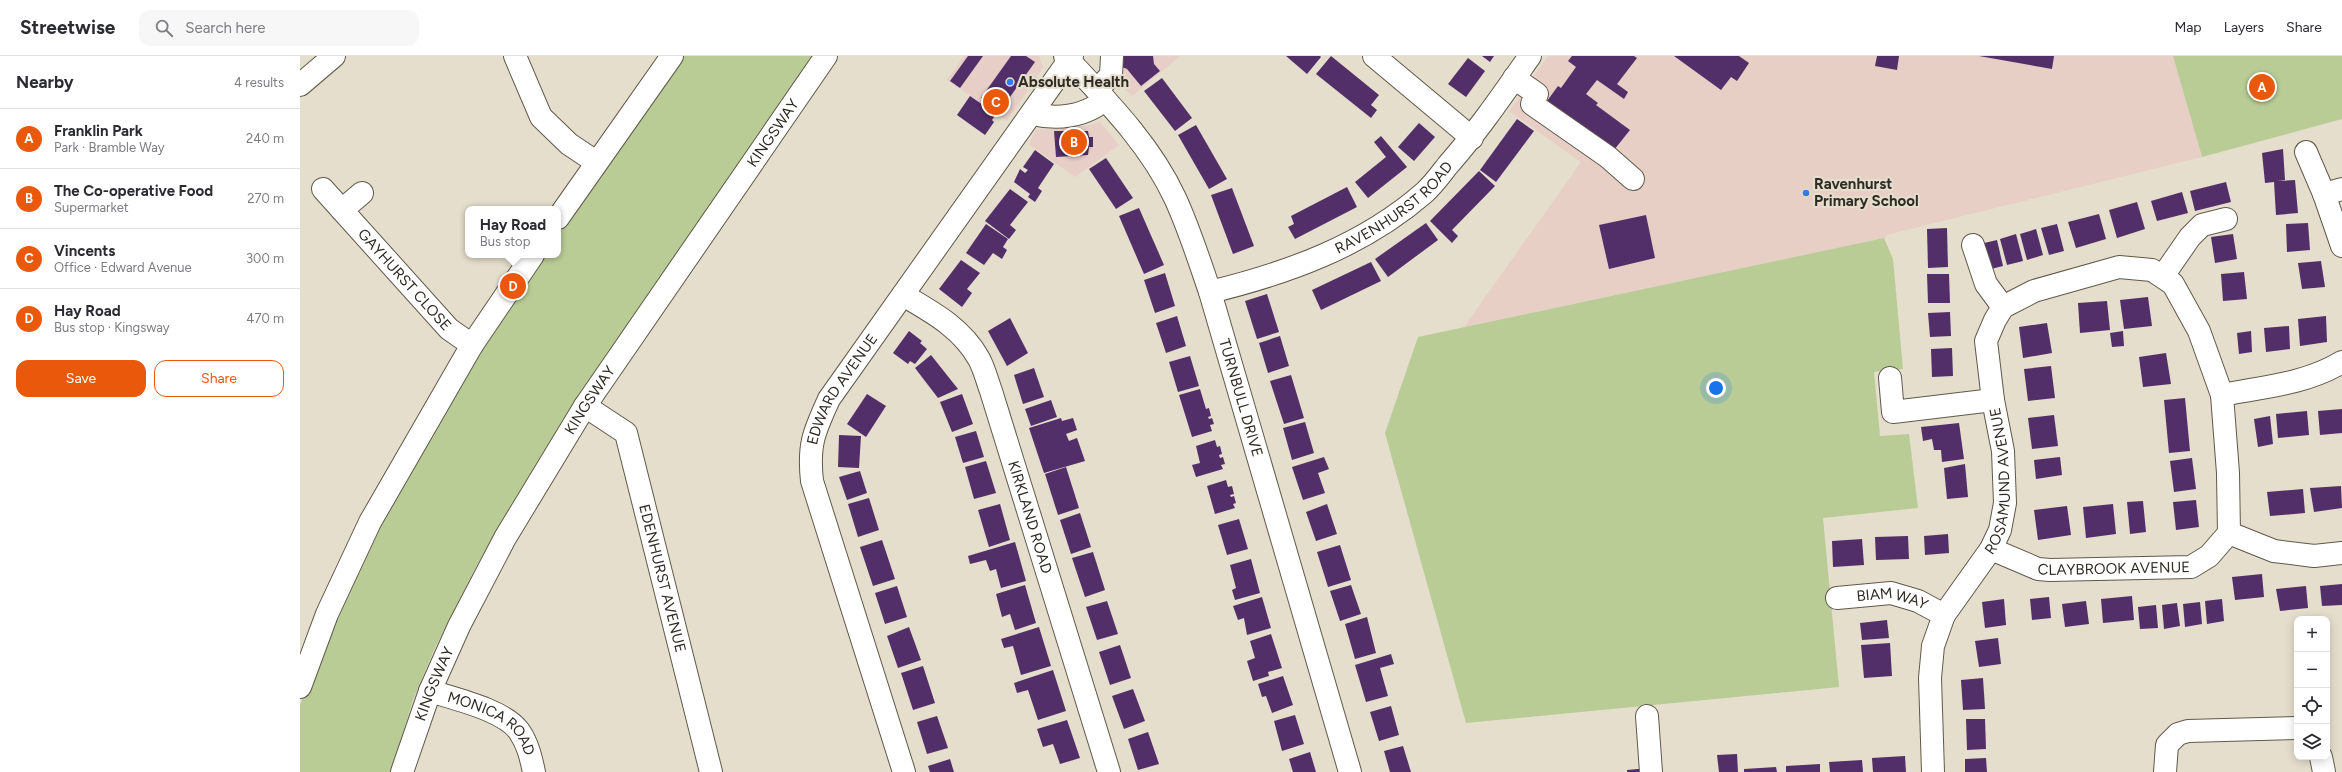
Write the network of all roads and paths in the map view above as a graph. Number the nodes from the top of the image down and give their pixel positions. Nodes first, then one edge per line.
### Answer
1 (334, 56) edge
2 (515, 56) edge
3 (672, 56) edge
4 (826, 56) edge
5 (1112, 56) edge
6 (1374, 56) edge
7 (1530, 56) edge
8 (1069, 57) edge
9 (1514, 78) junction
10 (300, 85) edge
11 (1101, 95) junction
12 (1032, 114) junction
13 (1472, 138) junction
14 (2306, 152) dead end
15 (596, 162) junction
16 (1633, 179) dead end
17 (323, 189) dead end
18 (2333, 192) edge
19 (362, 193) dead end
20 (342, 210) junction
21 (561, 214) edge
22 (2226, 219) dead end
23 (1973, 245) dead end
24 (2342, 246) edge
25 (531, 258) edge
26 (2163, 276) junction
27 (1210, 292) junction
28 (903, 295) junction
29 (2003, 307) junction
30 (472, 345) junction
31 (2342, 362) edge
32 (1890, 378) dead end
33 (2222, 395) junction
34 (1993, 400) junction
35 (585, 406) junction
36 (2229, 533) junction
37 (1991, 549) junction
38 (2342, 553) edge
39 (1837, 598) dead end
40 (1944, 615) junction
41 (300, 687) edge
42 (430, 691) junction
43 (1647, 716) dead end
44 (2294, 728) edge
45 (2322, 760) edge
46 (402, 772) edge
47 (534, 772) edge
48 (711, 772) edge
49 (904, 772) edge
50 (1109, 772) edge
51 (1350, 772) edge
52 (1651, 772) edge
53 (1933, 772) edge
54 (2166, 772) edge
55 (2324, 772) edge

1 - 10 street
2 - 15 street
3 - 15 street
4 - 35 street, KINGSWAY
5 - 11 street
6 - 13 street
7 - 9 street, RAVENHURST ROAD
8 - 11 street, TURNBULL DRIVE
8 - 12 street, EDWARD AVENUE
9 - 13 street, RAVENHURST ROAD
9 - 16 street
11 - 12 street
11 - 27 street, TURNBULL DRIVE
12 - 28 street, EDWARD AVENUE
13 - 27 street, RAVENHURST ROAD
14 - 18 street
15 - 21 street
17 - 20 street, GAYHURST CLOSE
18 - 24 street
19 - 20 street
20 - 30 street, GAYHURST CLOSE
22 - 26 street
23 - 29 street
25 - 30 street
26 - 29 street
26 - 33 street
27 - 51 street, TURNBULL DRIVE
28 - 49 street, EDWARD AVENUE
28 - 50 street, KIRKLAND ROAD
29 - 34 street, ROSAMUND AVENUE
30 - 41 street
31 - 33 street
32 - 34 street
33 - 36 street
34 - 37 street, ROSAMUND AVENUE
35 - 42 street, KINGSWAY
35 - 48 street, EDENHURST AVENUE
36 - 37 street, CLAYBROOK AVENUE
36 - 38 street
37 - 40 street, ROSAMUND AVENUE
39 - 40 street, BIAM WAY
40 - 53 street, ROSAMUND AVENUE
42 - 46 street, KINGSWAY
42 - 47 street, MONICA ROAD
43 - 52 street
44 - 54 street
45 - 55 street

